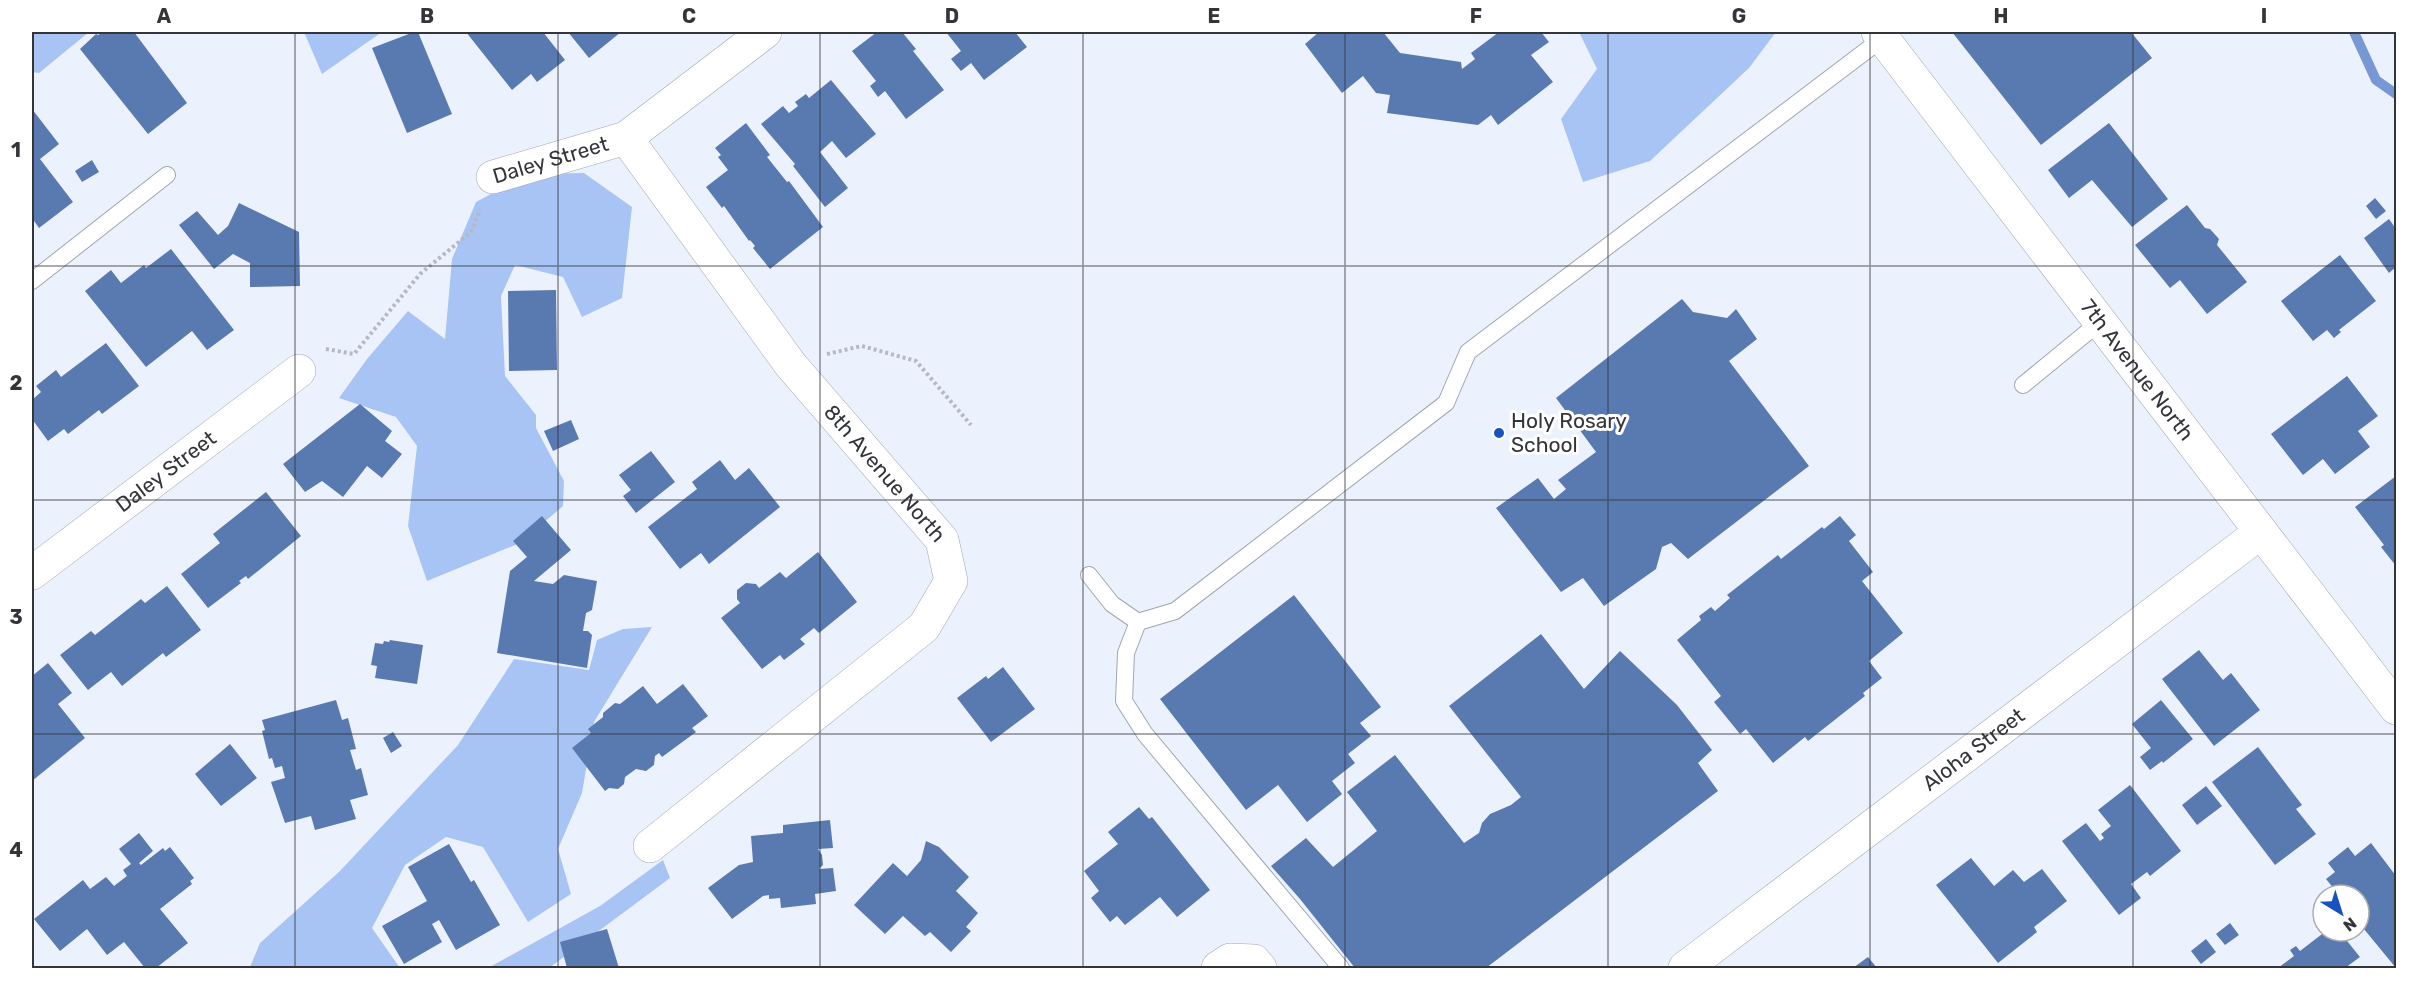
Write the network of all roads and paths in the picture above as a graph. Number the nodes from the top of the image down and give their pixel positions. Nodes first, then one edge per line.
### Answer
1 (765, 32) edge
2 (1881, 35) edge
3 (626, 138) junction
4 (167, 175) dead end
5 (493, 177) joint
6 (32, 280) edge
7 (2101, 321) junction
8 (354, 354) dead end
9 (790, 364) junction
10 (299, 371) dead end
11 (2023, 385) dead end
12 (971, 425) dead end
13 (2261, 532) junction
14 (32, 573) edge
15 (1089, 575) dead end
16 (1138, 622) junction
17 (2397, 708) edge
18 (650, 846) dead end
19 (1341, 969) edge
20 (1685, 969) edge

1 - 3 street, Daley Street
2 - 7 street, 7th Avenue North
2 - 16 lane
3 - 5 street, Daley Street
3 - 9 street, 8th Avenue North
4 - 6 lane
5 - 8 path, Daley Street
7 - 11 lane
7 - 13 street, 7th Avenue North
9 - 12 path
9 - 18 street, 8th Avenue North
10 - 14 street, Daley Street
13 - 17 street, 7th Avenue North
13 - 20 street, Aloha Street
15 - 16 lane
16 - 19 lane

